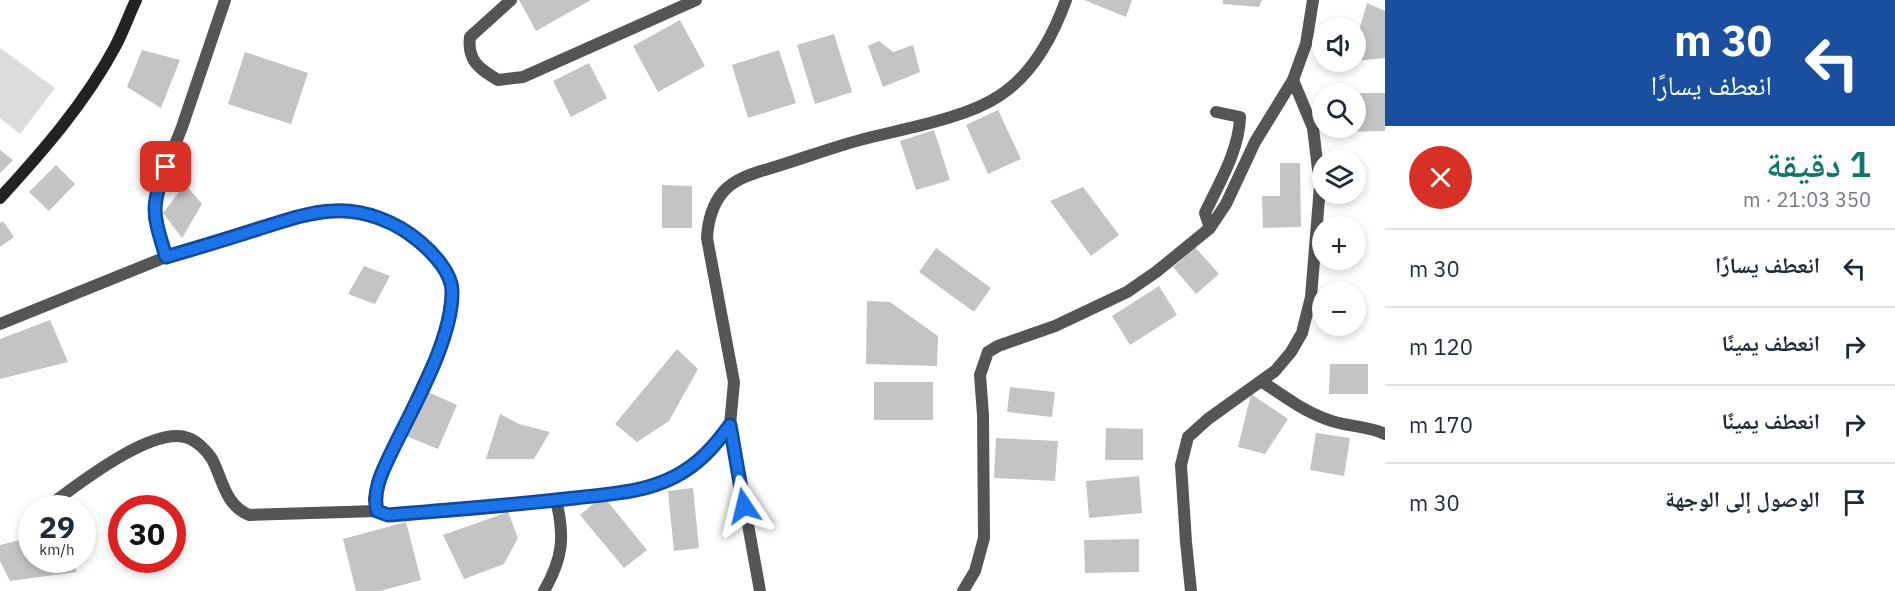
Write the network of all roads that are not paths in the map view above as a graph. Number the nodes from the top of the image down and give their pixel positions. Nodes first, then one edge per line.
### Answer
1 (136, 0) edge
2 (225, 0) edge
3 (511, 0) edge
4 (696, 0) edge
5 (1066, 0) edge
6 (1313, 0) edge
7 (1293, 80) junction
8 (1216, 112) dead end
9 (0, 198) edge
10 (1210, 228) junction
11 (166, 257) junction
12 (0, 324) edge
13 (1261, 381) junction
14 (730, 425) junction
15 (1385, 434) edge
16 (64, 495) edge
17 (556, 500) junction
18 (377, 511) junction
19 (544, 591) edge
20 (760, 591) edge
21 (963, 591) edge
22 (1191, 591) edge

1 - 9 main road
2 - 11 street
3 - 4 street
5 - 14 street
6 - 7 street
7 - 10 street
7 - 13 street
8 - 10 street
10 - 21 street
11 - 12 street
11 - 18 street
13 - 15 street
13 - 22 street
14 - 17 street
14 - 20 street
16 - 18 street
17 - 18 street
17 - 19 street

